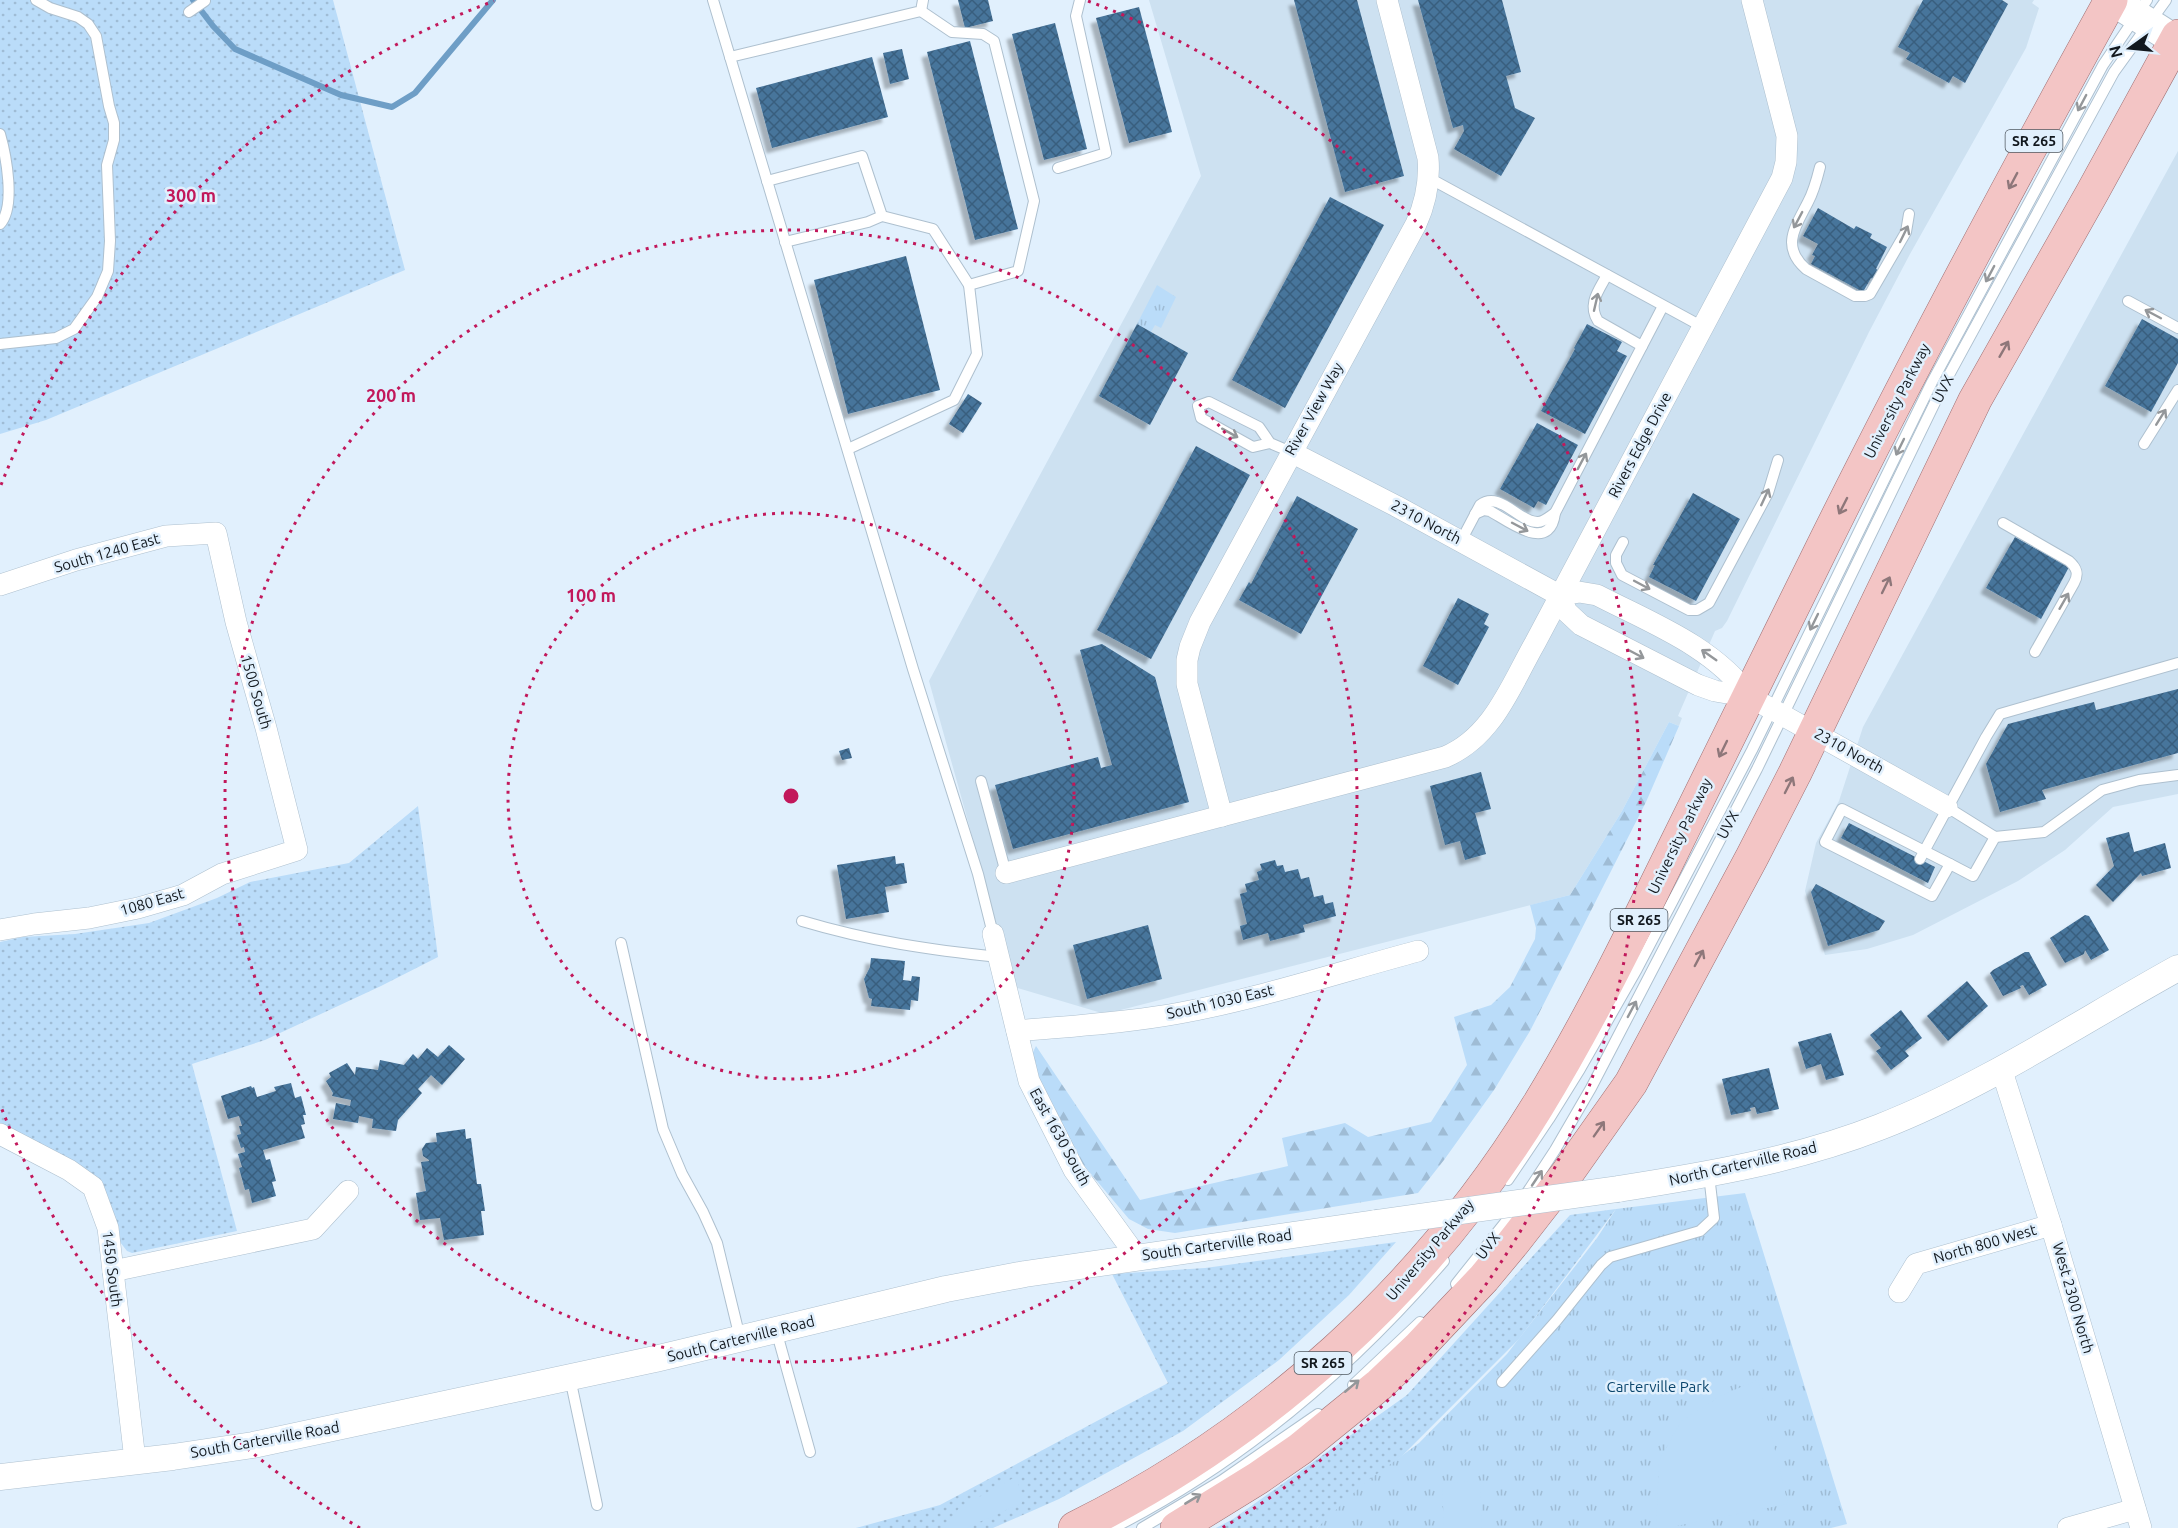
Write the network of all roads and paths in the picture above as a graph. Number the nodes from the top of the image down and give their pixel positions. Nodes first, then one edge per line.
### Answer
1 (36, 0) edge
2 (713, 0) edge
3 (1080, 0) edge
4 (1387, 0) edge
5 (1752, 0) edge
6 (206, 1) edge
7 (922, 6) edge
8 (189, 12) dead end
9 (2153, 20) edge
10 (730, 57) junction
11 (0, 134) edge
12 (1820, 166) dead end
13 (1058, 168) dead end
14 (1429, 178) junction
15 (767, 181) junction
16 (1909, 214) dead end
17 (882, 216) junction
18 (0, 224) edge
19 (785, 243) junction
20 (1607, 275) junction
21 (969, 285) junction
22 (2128, 301) dead end
23 (1664, 306) junction
24 (1703, 327) junction
25 (2178, 328) edge
26 (0, 344) edge
27 (1642, 346) junction
28 (2178, 390) edge
29 (1270, 442) junction
30 (2144, 444) dead end
31 (848, 449) junction
32 (1291, 452) junction
33 (1778, 460) dead end
34 (2003, 523) dead end
35 (216, 533) joint
36 (1461, 541) junction
37 (1623, 542) dead end
38 (0, 585) edge
39 (1559, 595) junction
40 (2035, 652) dead end
41 (2178, 663) edge
42 (1769, 707) junction
43 (1815, 732) junction
44 (2178, 775) edge
45 (981, 781) dead end
46 (1947, 807) junction
47 (1222, 816) junction
48 (1995, 837) junction
49 (297, 850) joint
50 (1922, 855) junction
51 (1950, 864) junction
52 (1006, 873) joint
53 (802, 921) dead end
54 (0, 930) edge
55 (993, 934) joint
56 (621, 944) dead end
57 (1418, 951) dead end
58 (999, 957) junction
59 (2178, 968) edge
60 (1017, 1031) junction
61 (2001, 1068) junction
62 (0, 1134) edge
63 (1709, 1175) junction
64 (348, 1191) dead end
65 (1490, 1203) junction
66 (2051, 1224) junction
67 (1451, 1252) dead end
68 (1137, 1257) junction
69 (113, 1271) junction
70 (1451, 1290) dead end
71 (1899, 1292) dead end
72 (1431, 1311) dead end
73 (776, 1330) junction
74 (740, 1339) junction
75 (570, 1378) junction
76 (1502, 1382) dead end
77 (1344, 1393) dead end
78 (1327, 1407) dead end
79 (810, 1452) dead end
80 (135, 1460) junction
81 (0, 1477) edge
82 (597, 1505) dead end
83 (2138, 1518) edge
84 (1075, 1528) edge
85 (1113, 1528) edge
86 (1142, 1528) edge
87 (1177, 1528) edge
88 (2068, 1528) edge

1 - 26 lane
2 - 10 lane
3 - 13 lane
4 - 14 street, River View Way
5 - 24 street, Rivers Edge Drive
6 - 8 lane
7 - 10 lane
7 - 21 lane
42 -> 9 lane, UVX
9 -> 42 main road, University Parkway / SR 265
43 -> 9 main road
10 - 15 lane
11 - 18 lane
12 -> 16 lane
14 - 20 lane
14 - 32 street, River View Way
15 - 17 lane
15 - 19 lane
17 - 19 lane
17 - 21 lane
19 - 31 lane
20 - 23 lane
27 -> 20 lane
21 - 31 lane
25 -> 22 lane
23 - 24 lane
23 - 27 lane
24 - 39 street, Rivers Edge Drive
36 -> 27 lane
30 -> 28 lane
29 -> 29 lane
29 - 32 lane
31 - 55 lane
32 - 36 street, 2310 North
32 - 47 street, River View Way
37 -> 33 lane
40 -> 34 lane
35 - 38 street, South 1240 East
35 - 49 street, 1500 South
36 - 39 street, 2310 North
39 -> 42 street, 2310 North
42 -> 39 street, 2310 North
39 - 47 street, Rivers Edge Drive
41 - 46 lane
42 - 43 street, 2310 North
42 - 65 lane
70 -> 42 lane, UVX
42 -> 84 main road, University Parkway / SR 265
43 - 46 street, 2310 North
87 -> 43 main road
44 - 48 lane
45 - 52 lane
46 - 48 lane
46 - 50 lane
47 - 52 street, Rivers Edge Drive
48 - 51 lane
49 - 54 street, 1080 East
50 - 51 lane
50 - 51 lane
53 - 58 lane
55 - 58 street, East 1630 South
56 - 74 lane
57 - 60 street, South 1030 East
58 - 60 street, East 1630 South
59 - 61 street, North Carterville Road
60 - 68 street, East 1630 South
61 - 63 street, North Carterville Road
61 - 66 street, West 2300 North
62 - 69 street, 1450 South
63 - 65 street, North Carterville Road, bridge
63 - 76 lane
64 - 69 street
65 - 68 street, South Carterville Road, bridge
66 - 71 street, North 800 West
66 - 83 street, West 2300 North
67 - 85 lane
68 - 73 street, South Carterville Road
69 - 80 street, 1450 South
77 -> 72 lane
73 - 74 street, South Carterville Road
73 - 79 lane
74 - 75 street, South Carterville Road
75 - 80 street, South Carterville Road
75 - 82 lane
86 -> 78 lane
80 - 81 street, South Carterville Road
83 - 88 street

